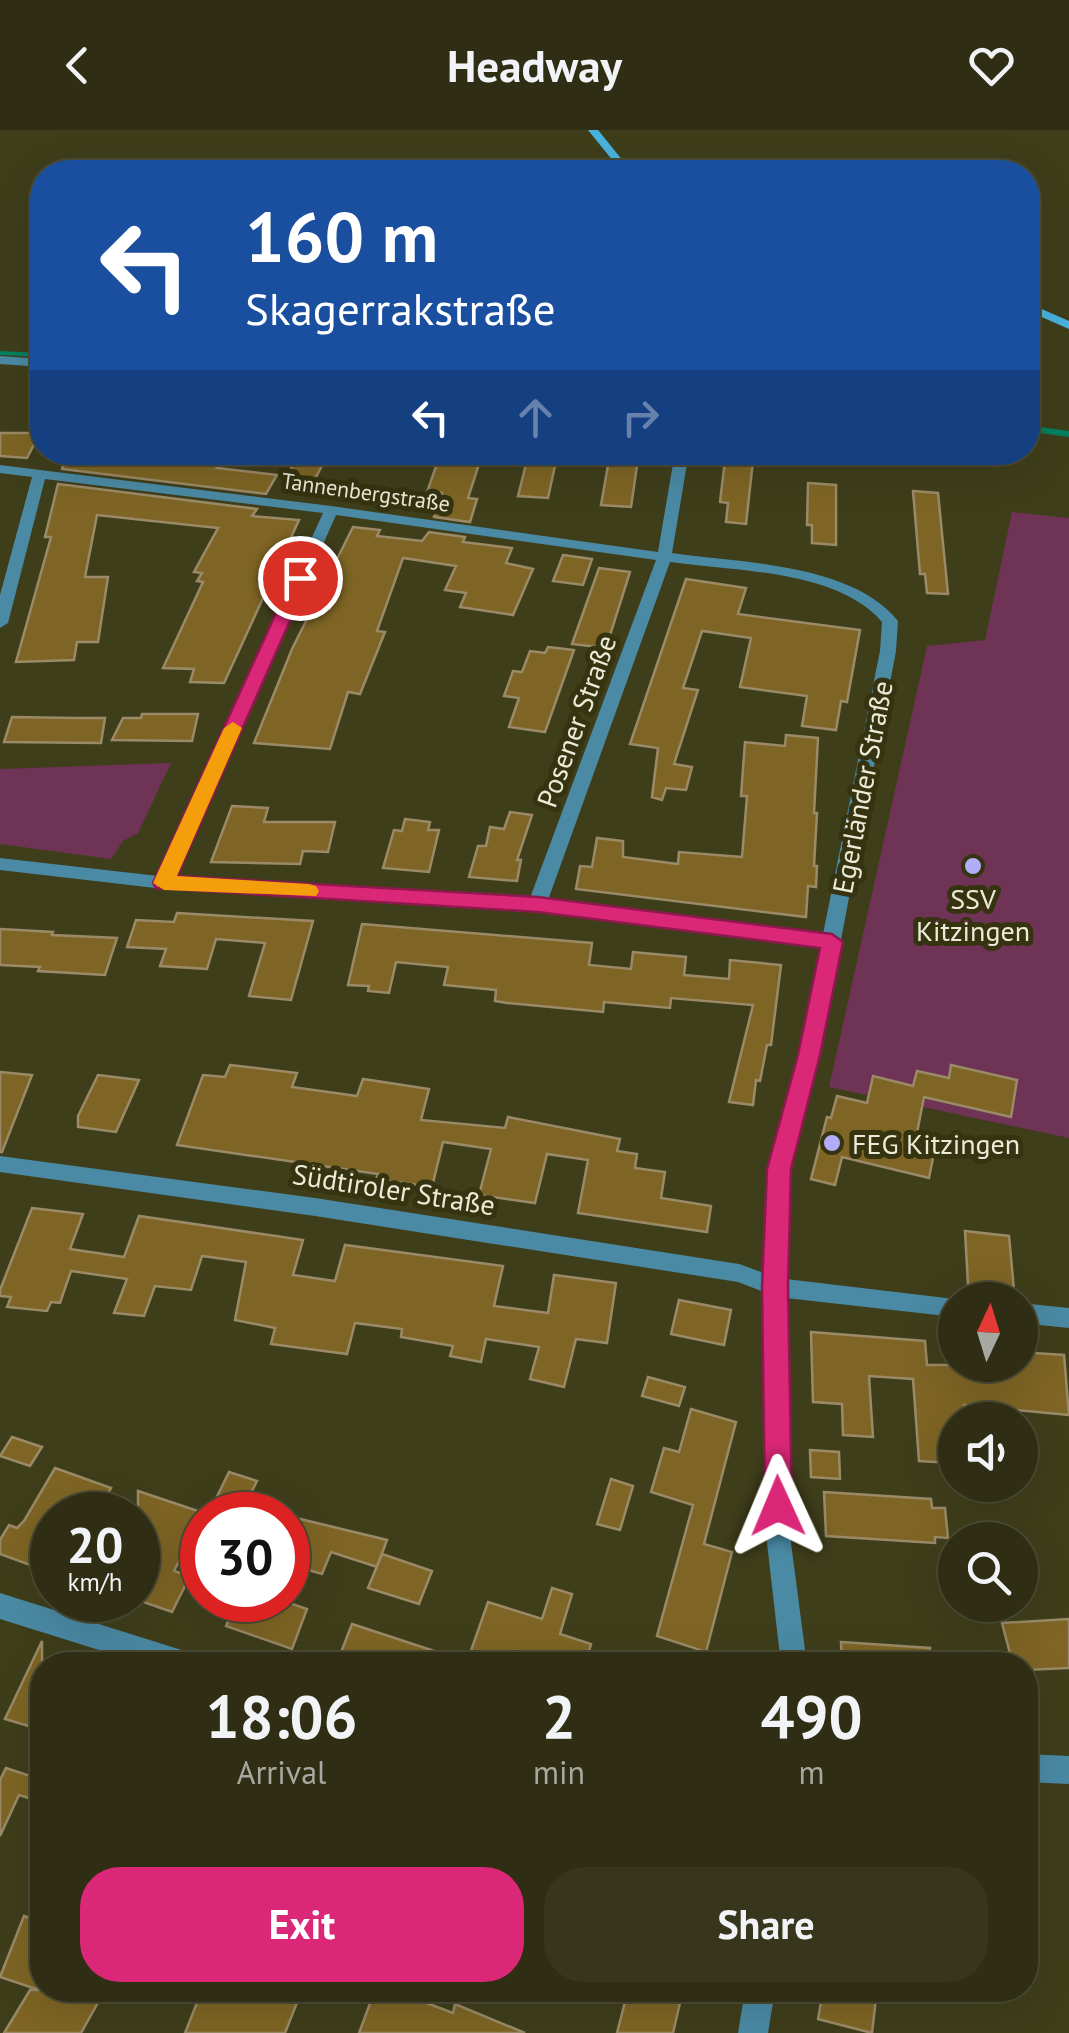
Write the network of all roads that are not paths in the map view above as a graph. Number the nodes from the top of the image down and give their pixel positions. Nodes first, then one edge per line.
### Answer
1 (593, 130) edge
2 (617, 160) edge
3 (1040, 313) edge
4 (1069, 326) edge
5 (0, 360) edge
6 (30, 362) edge
7 (680, 465) edge
8 (0, 468) edge
9 (40, 473) junction
10 (331, 510) junction
11 (666, 556) junction
12 (0, 623) edge
13 (0, 864) edge
14 (164, 883) junction
15 (538, 905) junction
16 (832, 942) junction
17 (0, 1164) edge
18 (775, 1287) junction
19 (938, 1305) edge
20 (1038, 1315) edge
21 (1069, 1318) edge
22 (0, 1606) edge
23 (147, 1652) edge
24 (792, 1652) edge
25 (1038, 1769) edge
26 (1069, 1770) edge
27 (758, 2002) edge
28 (753, 2033) edge

1 - 2 main road
3 - 4 main road
5 - 6 street
7 - 11 street, Posener Straße
8 - 9 street, Tannenbergstraße
9 - 10 street, Tannenbergstraße
9 - 12 street
10 - 11 street, Tannenbergstraße
10 - 14 street
11 - 15 street, Posener Straße
11 - 16 street, Egerländer Straße
13 - 14 street
14 - 15 street
15 - 16 street
16 - 18 street, Egerländer Straße
17 - 18 street, Südtiroler Straße
18 - 19 street, Südtiroler Straße
18 - 24 street, Egerländer Straße
20 - 21 street
22 - 23 street
25 - 26 street
27 - 28 street

